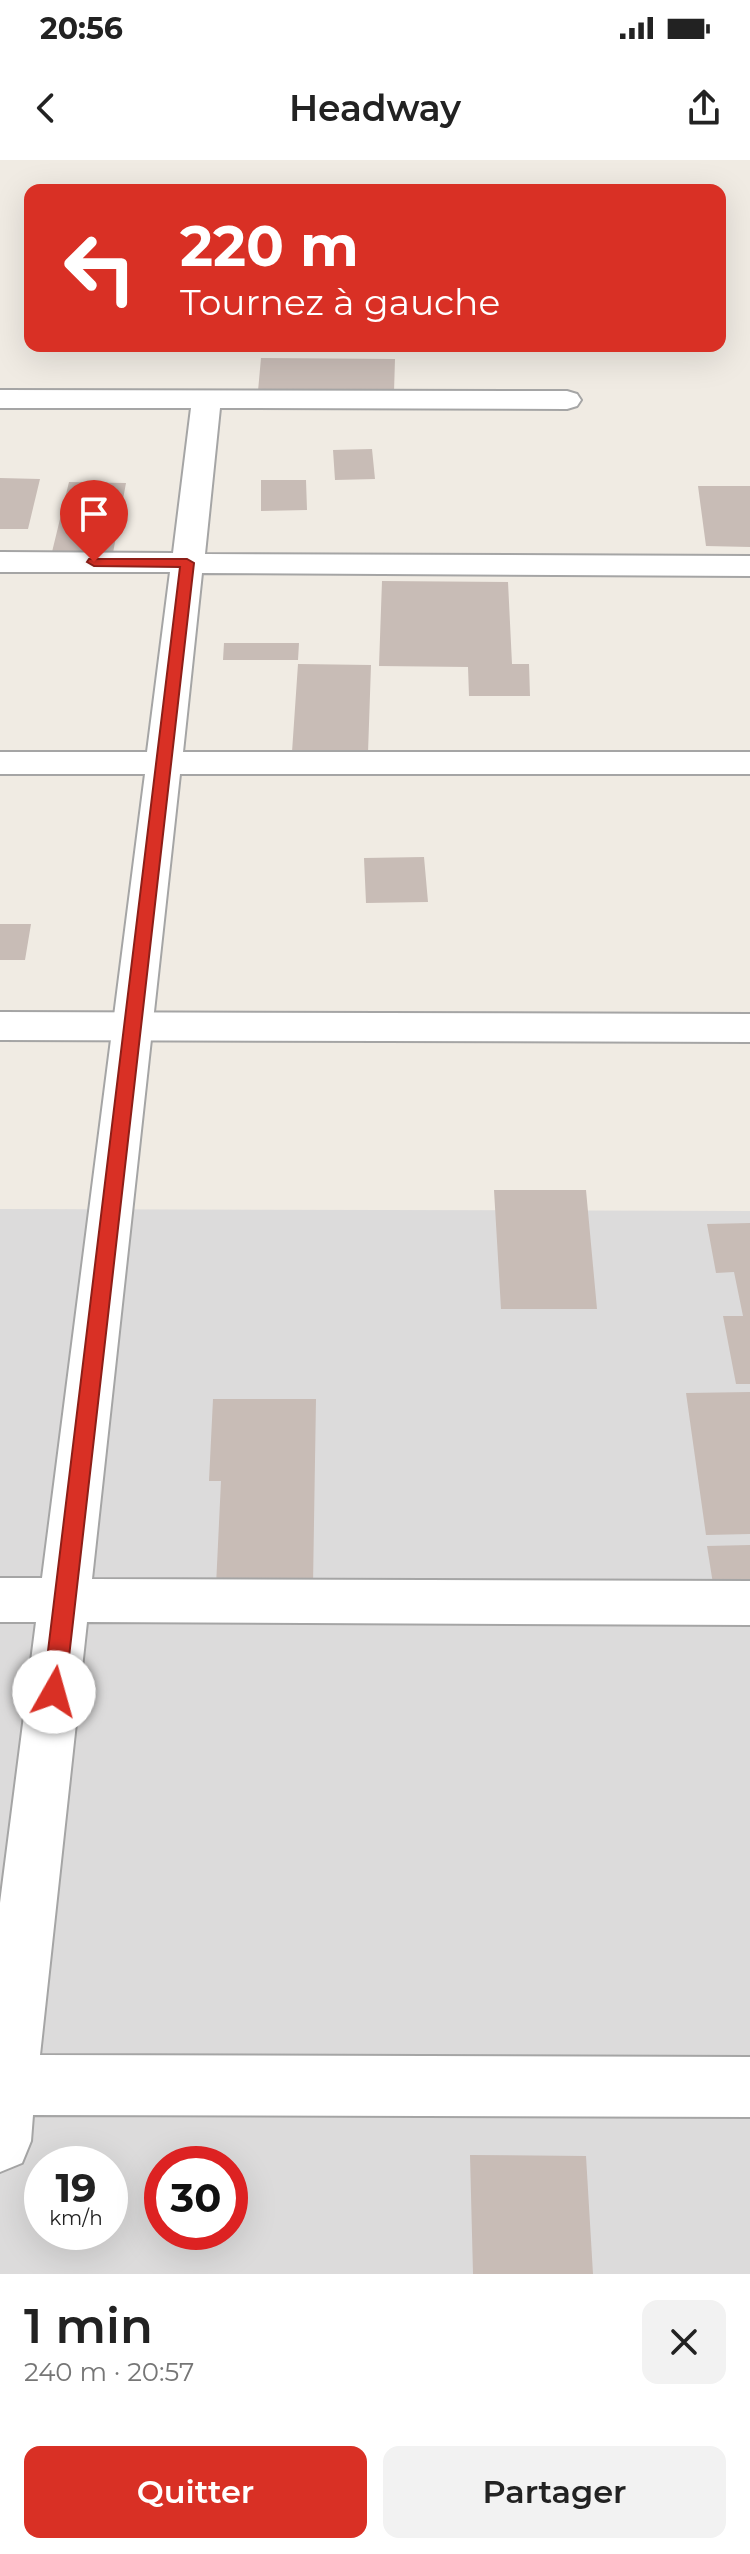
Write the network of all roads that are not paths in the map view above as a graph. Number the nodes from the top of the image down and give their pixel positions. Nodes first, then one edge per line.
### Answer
1 (0, 399) edge
2 (207, 399) junction
3 (567, 400) dead end
4 (0, 562) edge
5 (187, 563) junction
6 (750, 566) edge
7 (0, 763) edge
8 (163, 763) junction
9 (750, 763) edge
10 (0, 1026) edge
11 (132, 1026) junction
12 (750, 1028) edge
13 (0, 1600) edge
14 (64, 1601) junction
15 (750, 1603) edge
16 (750, 2087) edge
17 (2, 2103) edge

1 - 2 street
2 - 3 street
2 - 5 street
4 - 5 street
5 - 6 street
5 - 8 street
7 - 8 street
8 - 9 street
8 - 11 street
10 - 11 street
11 - 12 street
11 - 14 street
13 - 14 street
14 - 15 street
14 - 17 street
16 - 17 street

